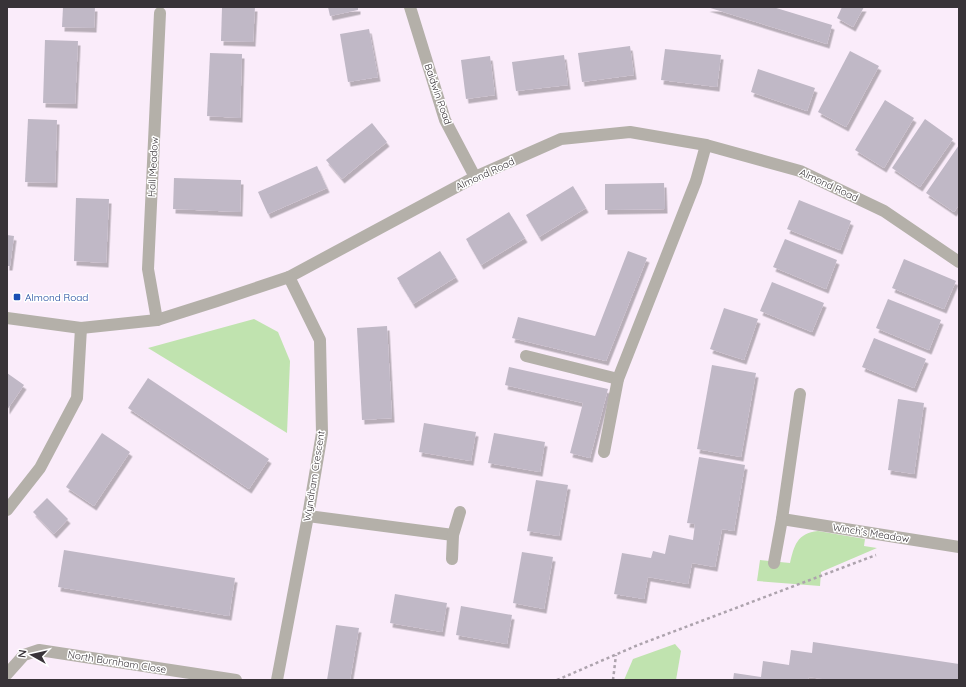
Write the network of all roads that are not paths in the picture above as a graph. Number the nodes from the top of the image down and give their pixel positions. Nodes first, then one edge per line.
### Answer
1 (410, 7) edge
2 (160, 13) dead end
3 (706, 145) junction
4 (475, 177) junction
5 (959, 262) edge
6 (289, 277) junction
7 (7, 318) edge
8 (157, 320) junction
9 (81, 328) junction
10 (526, 356) dead end
11 (618, 379) junction
12 (800, 394) dead end
13 (604, 452) dead end
14 (7, 510) edge
15 (460, 512) dead end
16 (308, 516) junction
17 (782, 519) junction
18 (454, 535) junction
19 (959, 547) edge
20 (452, 560) dead end
21 (774, 563) dead end
22 (7, 674) edge
23 (236, 680) edge
24 (277, 680) edge

1 - 4 street, Baldwin Road
2 - 8 street, Hall Meadow
3 - 4 street, Almond Road
3 - 5 street, Almond Road
3 - 11 street
4 - 6 street, Almond Road
6 - 8 street, Almond Road
6 - 16 street, Wyndham Crescent
7 - 9 street, Almond Road
8 - 9 street, Almond Road
9 - 14 street
10 - 11 street
11 - 13 street
12 - 17 street
15 - 18 street
16 - 18 street
16 - 24 street, Wyndham Crescent
17 - 19 street, Winch's Meadow
17 - 21 street
18 - 20 street
22 - 23 street, North Burnham Close

